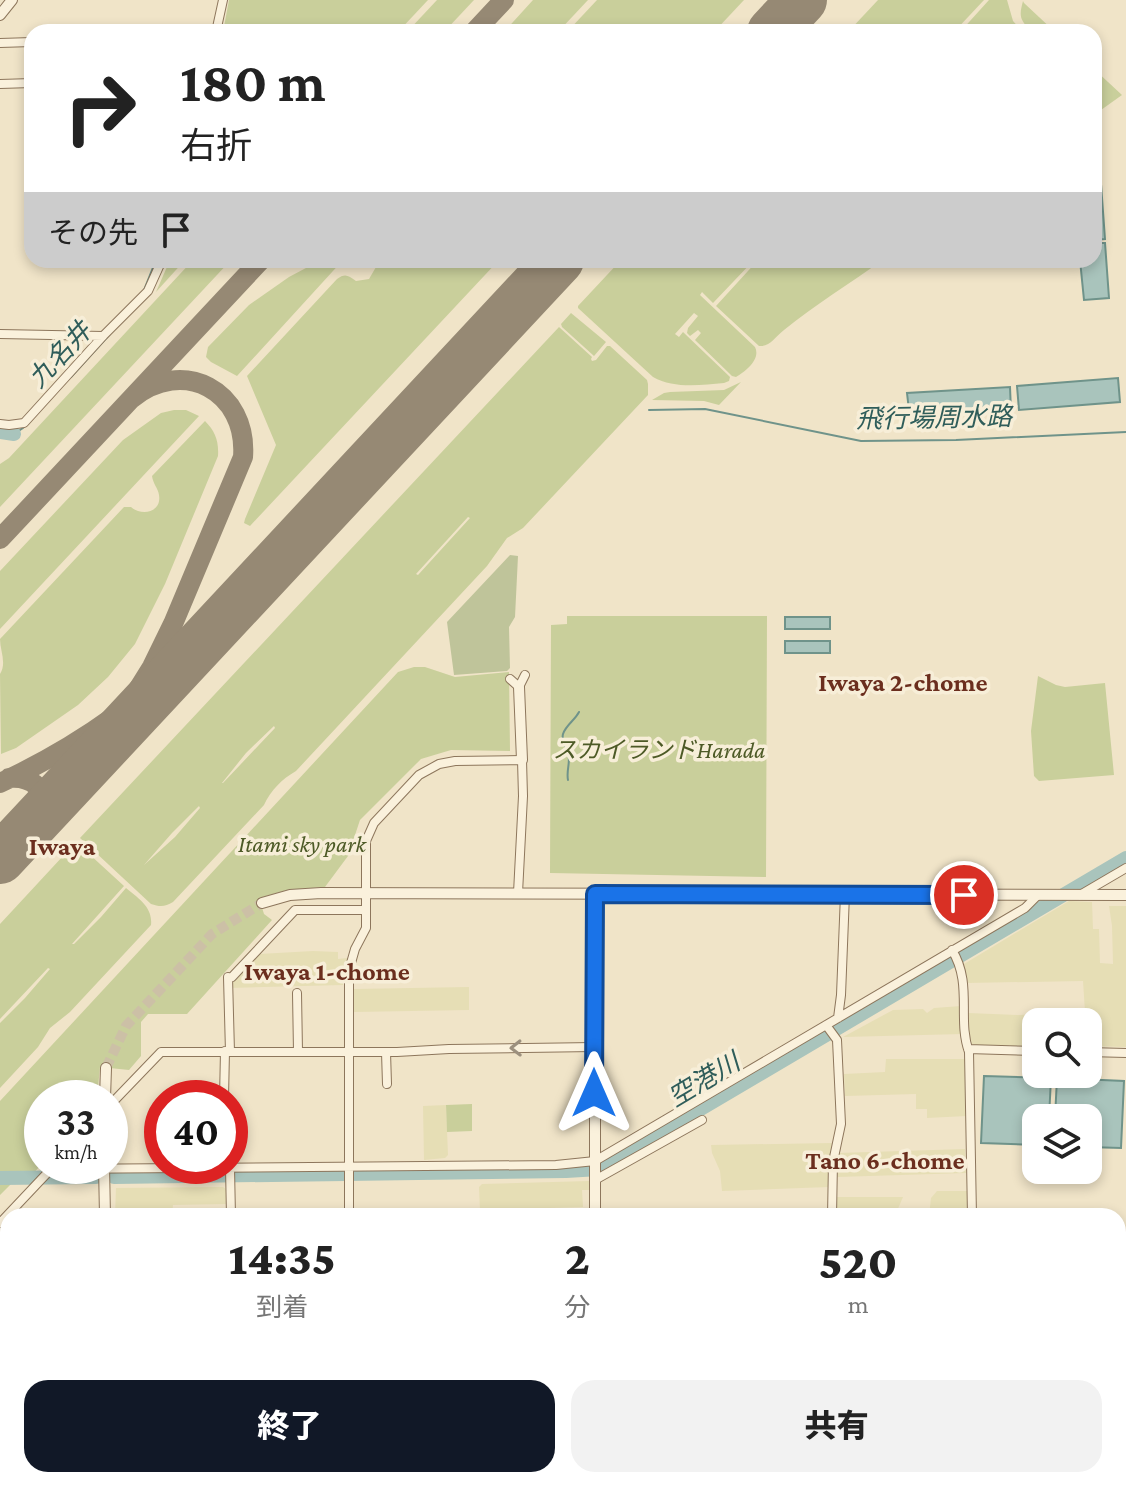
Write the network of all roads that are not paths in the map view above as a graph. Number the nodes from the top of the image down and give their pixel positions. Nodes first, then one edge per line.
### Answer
1 (12, 0) edge
2 (223, 0) edge
3 (0, 15) edge
4 (218, 24) edge
5 (24, 42) edge
6 (0, 43) edge
7 (24, 83) edge
8 (0, 84) edge
9 (158, 268) edge
10 (0, 334) edge
11 (103, 336) junction
12 (0, 424) edge
13 (525, 675) dead end
14 (510, 679) dead end
15 (519, 687) junction
16 (522, 760) junction
17 (1126, 868) edge
18 (365, 893) junction
19 (518, 893) junction
20 (595, 894) junction
21 (845, 894) junction
22 (1041, 895) junction
23 (1080, 895) junction
24 (1126, 895) edge
25 (262, 903) tunnel mouth
26 (365, 910) junction
27 (953, 952) junction
28 (297, 993) dead end
29 (838, 1018) junction
30 (827, 1026) junction
31 (594, 1047) junction
32 (968, 1049) junction
33 (298, 1051) junction
34 (349, 1051) junction
35 (1022, 1051) edge
36 (227, 1052) junction
37 (386, 1052) junction
38 (1102, 1052) edge
39 (1126, 1053) edge
40 (106, 1068) tunnel mouth
41 (106, 1080) edge
42 (225, 1080) edge
43 (387, 1084) dead end
44 (128, 1086) edge
45 (702, 1120) dead end
46 (248, 1168) edge
47 (349, 1169) junction
48 (595, 1170) junction
49 (36, 1184) edge
50 (104, 1184) edge
51 (230, 1184) edge
52 (14, 1208) edge
53 (105, 1208) edge
54 (231, 1208) edge
55 (349, 1208) edge
56 (595, 1208) edge
57 (832, 1208) edge
58 (972, 1208) edge

1 - 3 street
2 - 4 street
5 - 6 street
7 - 8 street
9 - 11 street
10 - 11 street
11 - 12 street
13 - 15 street
14 - 15 street
15 - 16 street
16 - 18 street
16 - 19 street
17 - 23 street
18 - 19 street
18 - 25 street
18 - 26 street
19 - 20 street
20 - 21 street
20 - 31 street
21 - 22 street
21 - 29 street
22 - 23 street
22 - 27 street
23 - 24 street
26 - 34 street
26 - 36 street
27 - 29 street
27 - 32 street
28 - 33 street
29 - 30 street
30 - 48 street
30 - 57 street
31 -> 37 street
31 - 48 street
32 - 35 street
32 - 58 street
33 - 34 street
33 - 36 street
34 - 37 street
34 - 47 street
36 - 42 street
36 - 44 street
37 - 43 street
38 - 39 street
40 - 41 street
45 - 48 street
46 - 47 street
47 - 48 street
47 - 55 street
48 - 56 street
49 - 52 street
50 - 53 street
51 - 54 street

